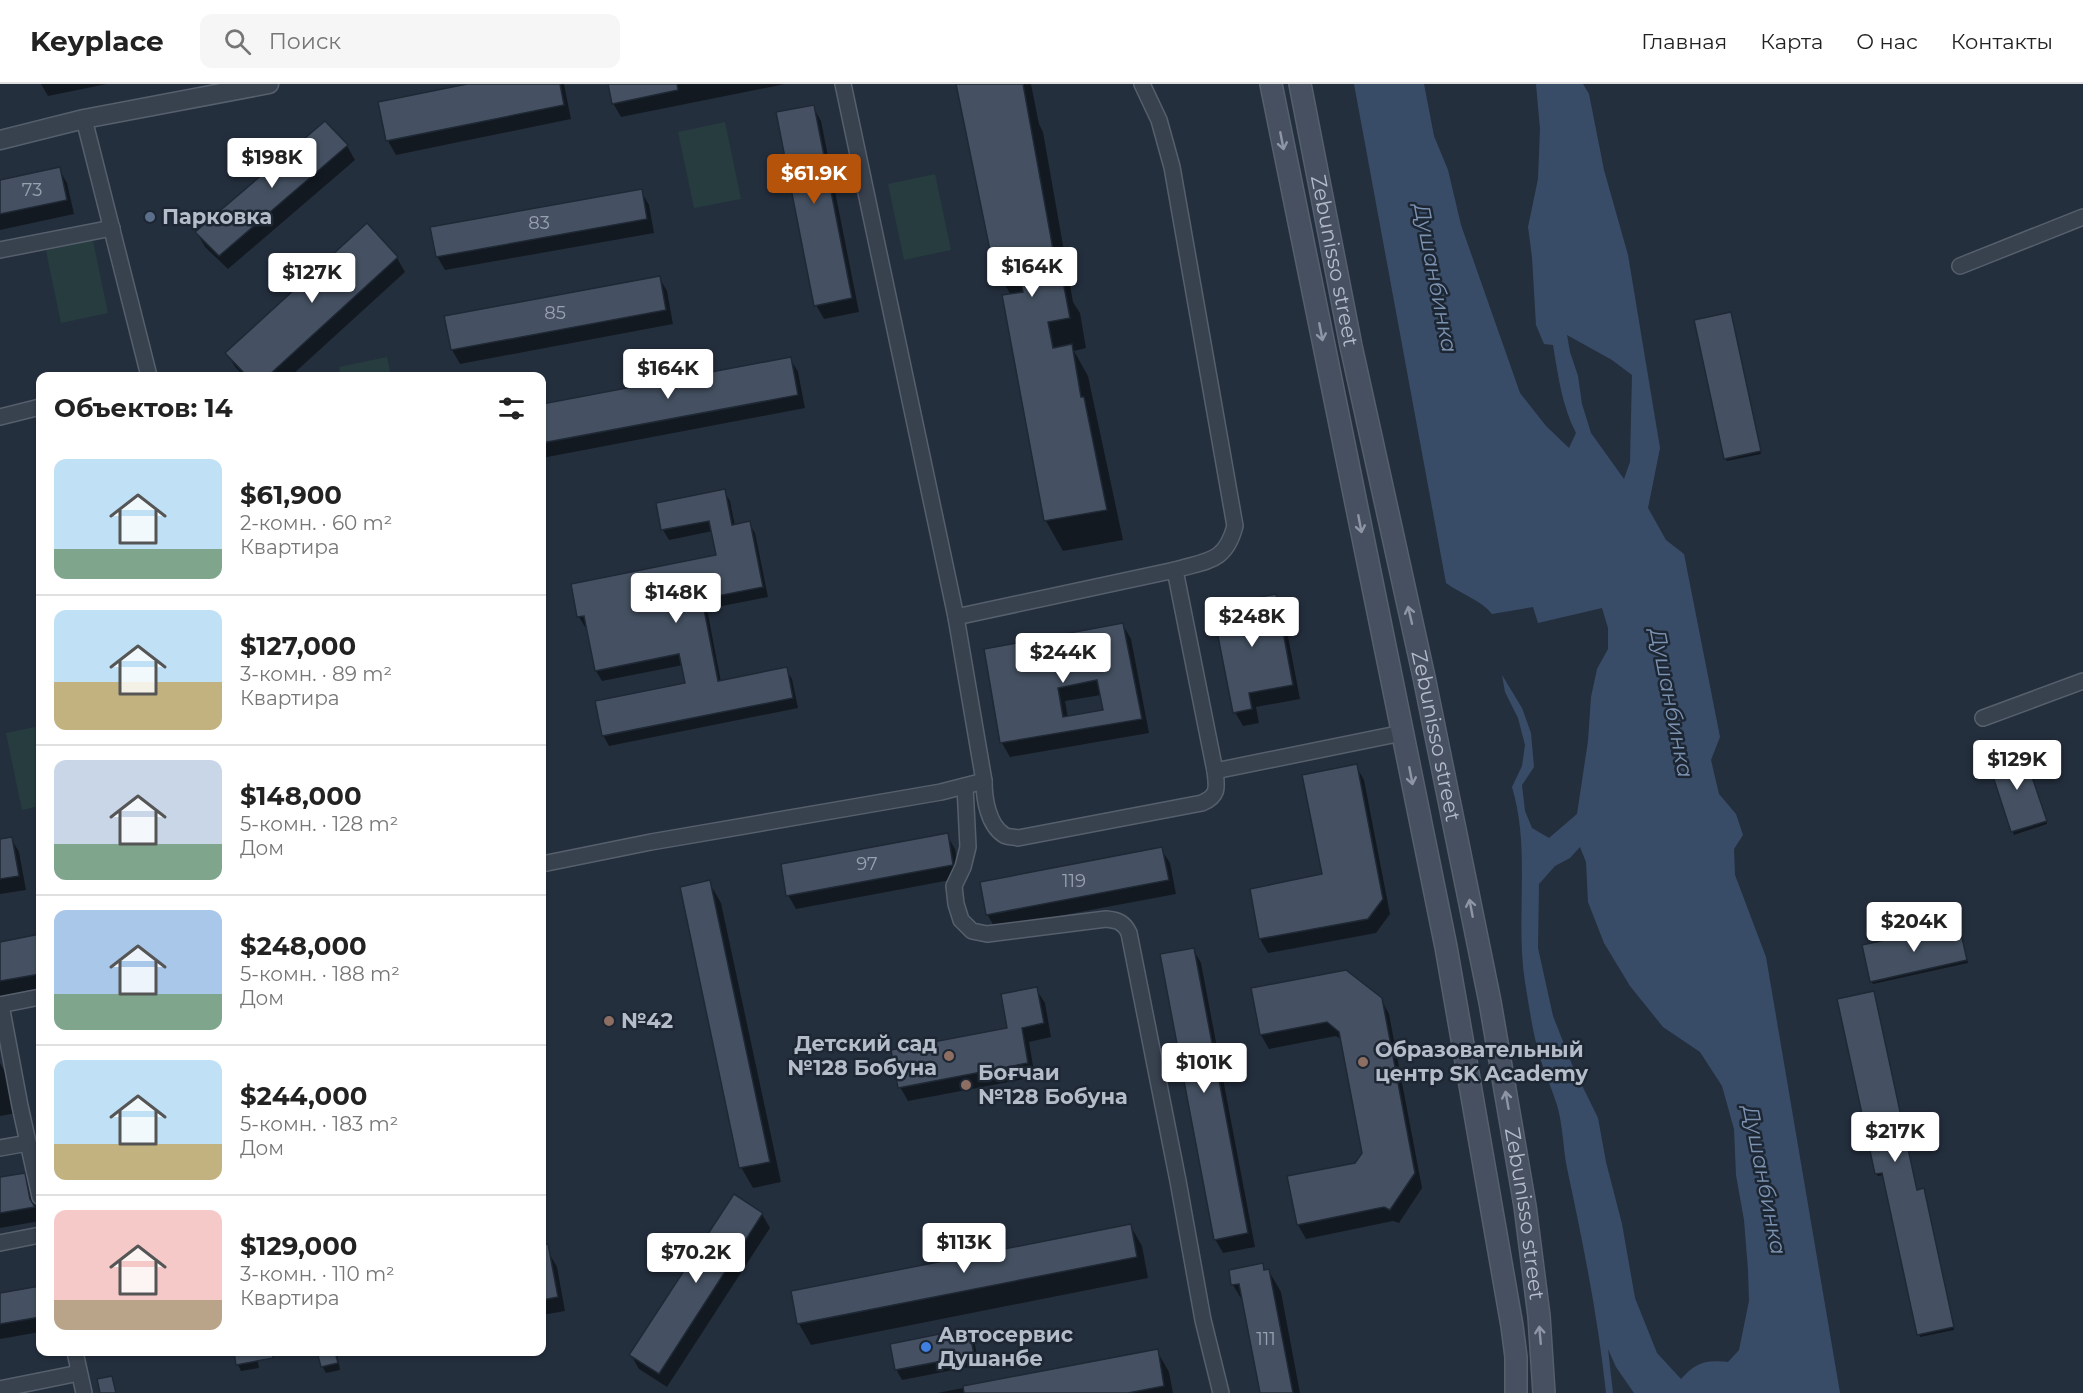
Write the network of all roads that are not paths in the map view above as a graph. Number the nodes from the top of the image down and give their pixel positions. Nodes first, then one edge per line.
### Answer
1 (269, 84) edge
2 (843, 84) edge
3 (1142, 84) edge
4 (1271, 84) edge
5 (1300, 84) edge
6 (84, 119) junction
7 (0, 140) edge
8 (2083, 217) edge
9 (112, 228) junction
10 (0, 250) edge
11 (1960, 266) dead end
12 (148, 372) edge
13 (36, 408) edge
14 (0, 417) edge
15 (1175, 570) junction
16 (956, 616) junction
17 (2083, 681) edge
18 (1983, 718) dead end
19 (1402, 733) junction
20 (1215, 771) junction
21 (984, 781) junction
22 (965, 786) junction
23 (546, 863) edge
24 (36, 998) edge
25 (0, 1005) edge
26 (28, 1143) junction
27 (0, 1148) edge
28 (36, 1179) edge
29 (36, 1236) edge
30 (0, 1243) edge
31 (76, 1356) edge
32 (79, 1373) junction
33 (0, 1389) edge
34 (84, 1393) edge
35 (1221, 1393) edge
36 (1516, 1393) edge
37 (1544, 1393) edge

1 - 6 street
2 - 16 street
3 - 15 street
4 -> 19 main road
37 -> 5 main road, Zebunisso street
6 - 7 street
6 - 9 street
8 - 11 street
9 - 10 street
9 - 12 street
13 - 14 street
15 - 16 street
15 - 20 street
16 - 21 street
17 - 18 street
19 - 20 street
19 -> 36 main road
20 - 21 street
21 - 22 street
22 - 23 street
22 - 35 street
24 - 25 street
25 - 26 street
26 - 27 street
26 - 28 street
29 - 30 street
31 - 32 street
32 - 33 street
32 - 34 street

